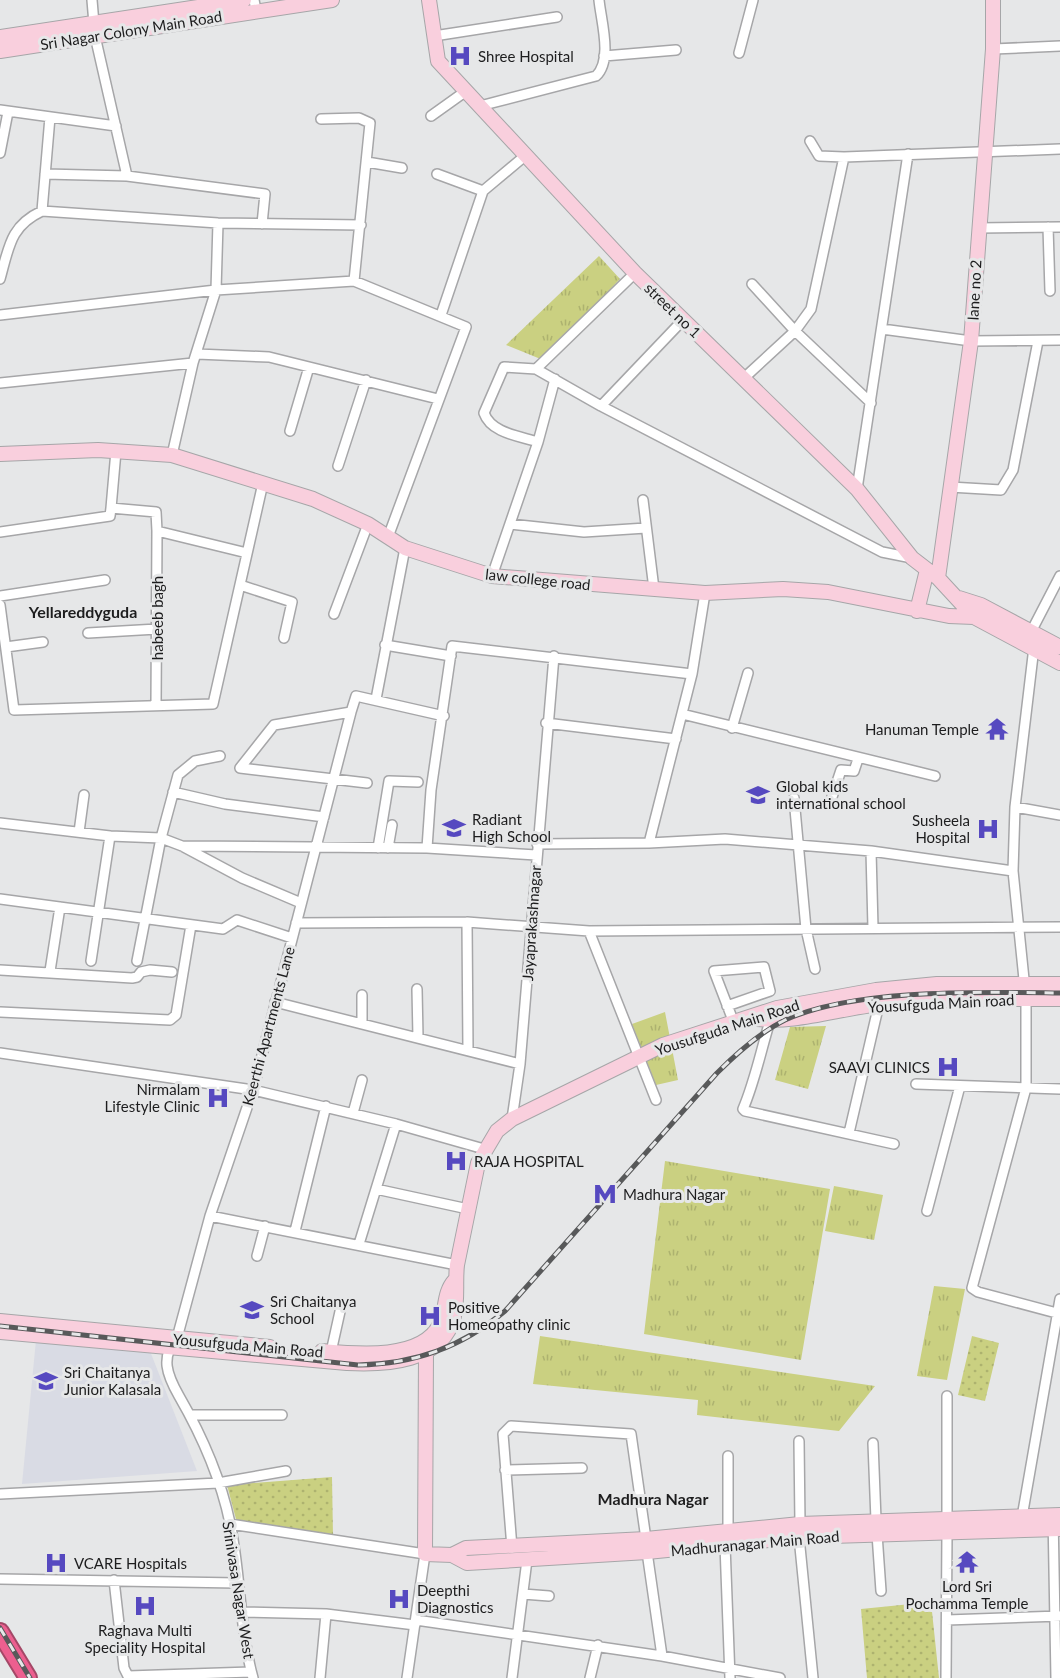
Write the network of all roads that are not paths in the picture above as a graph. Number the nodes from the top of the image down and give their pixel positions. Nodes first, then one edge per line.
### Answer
1 (92, 0) edge
2 (244, 0) edge
3 (332, 0) edge
4 (429, 0) edge
5 (599, 0) edge
6 (753, 0) edge
7 (993, 0) edge
8 (255, 5) edge
9 (557, 17) dead end
10 (95, 29) junction
11 (434, 36) junction
12 (0, 37) edge
13 (1060, 46) edge
14 (993, 49) junction
15 (676, 50) dead end
16 (0, 51) edge
17 (739, 53) dead end
18 (604, 56) junction
19 (466, 91) junction
20 (480, 106) junction
21 (4, 111) edge
22 (431, 116) dead end
23 (50, 117) junction
24 (321, 119) dead end
25 (116, 126) junction
26 (810, 141) dead end
27 (1060, 149) edge
28 (984, 152) junction
29 (0, 153) edge
30 (909, 154) junction
31 (526, 155) junction
32 (844, 157) junction
33 (367, 162) junction
34 (402, 168) dead end
35 (45, 174) junction
36 (437, 174) dead end
37 (127, 176) junction
38 (483, 191) junction
39 (42, 211) junction
40 (218, 223) junction
41 (262, 224) junction
42 (361, 225) junction
43 (1048, 227) junction
44 (1060, 227) edge
45 (978, 228) junction
46 (0, 241) edge
47 (10, 245) junction
48 (634, 273) junction
49 (0, 279) edge
50 (354, 281) junction
51 (752, 284) dead end
52 (216, 290) junction
53 (1050, 291) dead end
54 (0, 315) edge
55 (441, 315) junction
56 (683, 320) junction
57 (882, 329) junction
58 (795, 331) junction
59 (1060, 340) edge
60 (971, 341) junction
61 (1038, 341) junction
62 (195, 358) junction
63 (309, 367) junction
64 (536, 369) junction
65 (744, 378) junction
66 (555, 379) junction
67 (366, 380) junction
68 (0, 382) edge
69 (438, 399) junction
70 (871, 403) junction
71 (600, 406) junction
72 (290, 431) dead end
73 (538, 442) junction
74 (116, 451) junction
75 (0, 454) edge
76 (172, 455) junction
77 (338, 466) dead end
78 (264, 483) junction
79 (950, 487) junction
80 (857, 489) junction
81 (644, 500) dead end
82 (111, 508) junction
83 (368, 524) junction
84 (510, 524) junction
85 (646, 528) junction
86 (157, 531) junction
87 (0, 532) edge
88 (388, 537) junction
89 (405, 548) junction
90 (247, 553) junction
91 (912, 558) junction
92 (932, 574) junction
93 (492, 576) junction
94 (1060, 576) edge
95 (105, 580) dead end
96 (240, 585) junction
97 (654, 589) junction
98 (705, 593) junction
99 (0, 596) edge
100 (0, 604) edge
101 (917, 611) junction
102 (978, 611) junction
103 (334, 614) dead end
104 (157, 629) junction
105 (88, 633) dead end
106 (2, 636) edge
107 (284, 638) dead end
108 (1035, 638) junction
109 (42, 642) dead end
110 (385, 645) junction
111 (6, 647) junction
112 (1060, 647) edge
113 (451, 656) junction
114 (554, 656) junction
115 (1060, 663) edge
116 (748, 673) dead end
117 (692, 674) junction
118 (376, 699) junction
119 (156, 705) junction
120 (351, 712) junction
121 (682, 714) junction
122 (444, 716) junction
123 (546, 723) junction
124 (732, 728) junction
125 (676, 739) junction
126 (220, 756) dead end
127 (858, 759) junction
128 (935, 776) dead end
129 (333, 778) junction
130 (418, 782) dead end
131 (367, 783) dead end
132 (173, 792) junction
133 (84, 795) dead end
134 (794, 798) dead end
135 (830, 803) dead end
136 (1015, 807) junction
137 (1060, 814) edge
138 (324, 817) junction
139 (0, 823) edge
140 (381, 830) junction
141 (79, 832) junction
142 (110, 836) junction
143 (161, 838) junction
144 (649, 843) junction
145 (537, 844) junction
146 (798, 845) junction
147 (182, 846) junction
148 (315, 848) junction
149 (378, 848) junction
150 (388, 848) junction
151 (427, 848) junction
152 (871, 851) junction
153 (536, 855) junction
154 (1013, 871) junction
155 (0, 899) edge
156 (301, 903) junction
157 (60, 907) junction
158 (100, 913) junction
159 (145, 919) junction
160 (467, 922) junction
161 (296, 923) junction
162 (191, 925) junction
163 (530, 925) junction
164 (1019, 927) junction
165 (1060, 927) edge
166 (873, 928) junction
167 (806, 929) junction
168 (589, 931) junction
169 (292, 938) junction
170 (91, 961) dead end
171 (137, 961) dead end
172 (815, 969) dead end
173 (0, 970) edge
174 (50, 971) junction
175 (172, 972) dead end
176 (1024, 983) junction
177 (1060, 984) edge
178 (417, 988) dead end
179 (362, 995) dead end
180 (1026, 999) junction
181 (1060, 999) edge
182 (275, 1002) junction
183 (879, 1004) junction
184 (727, 1006) junction
185 (0, 1012) edge
186 (751, 1018) junction
187 (770, 1021) junction
188 (362, 1023) junction
189 (734, 1023) junction
190 (418, 1037) junction
191 (468, 1050) junction
192 (0, 1053) edge
193 (641, 1057) junction
194 (520, 1064) junction
195 (362, 1080) dead end
196 (916, 1084) dead end
197 (960, 1086) junction
198 (1026, 1088) junction
199 (1060, 1089) edge
200 (253, 1090) junction
201 (656, 1100) dead end
202 (326, 1106) junction
203 (353, 1113) junction
204 (512, 1119) junction
205 (396, 1124) junction
206 (849, 1133) junction
207 (894, 1144) dead end
208 (484, 1149) junction
209 (376, 1190) junction
210 (468, 1209) junction
211 (927, 1210) dead end
212 (210, 1216) junction
213 (266, 1226) junction
214 (295, 1231) junction
215 (359, 1244) junction
216 (257, 1256) dead end
217 (457, 1265) junction
218 (455, 1280) junction
219 (1060, 1299) edge
220 (341, 1307) dead end
221 (1058, 1313) edge
222 (0, 1321) edge
223 (0, 1332) edge
224 (173, 1342) junction
225 (426, 1351) junction
226 (331, 1352) junction
227 (947, 1396) dead end
228 (190, 1415) junction
229 (282, 1415) dead end
230 (800, 1442) dead end
231 (873, 1443) dead end
232 (728, 1456) dead end
233 (582, 1468) dead end
234 (505, 1470) junction
235 (286, 1471) dead end
236 (218, 1483) junction
237 (0, 1494) edge
238 (1022, 1517) junction
239 (1057, 1522) edge
240 (230, 1524) junction
241 (947, 1525) junction
242 (877, 1527) junction
243 (800, 1531) junction
244 (726, 1538) junction
245 (647, 1545) junction
246 (512, 1548) junction
247 (425, 1554) junction
248 (452, 1555) junction
249 (527, 1560) junction
250 (0, 1579) edge
251 (114, 1580) junction
252 (237, 1583) junction
253 (881, 1591) dead end
254 (523, 1594) junction
255 (549, 1596) dead end
256 (240, 1612) junction
257 (326, 1614) junction
258 (1058, 1616) edge
259 (947, 1620) junction
260 (416, 1623) junction
261 (0, 1632) edge
262 (519, 1634) junction
263 (598, 1645) junction
264 (662, 1656) junction
265 (731, 1674) edge
266 (252, 1675) edge
267 (28, 1678) edge
268 (320, 1678) edge
269 (407, 1678) edge
270 (512, 1678) edge
271 (590, 1678) edge
272 (780, 1678) edge
273 (813, 1678) edge
274 (946, 1678) edge
275 (1056, 1678) edge

1 - 10 street
2 - 10 main road, Sri Nagar Colony Main Road
3 - 8 main road, Sri Nagar Colony Main Road
4 - 11 main road, street no 1
5 - 18 street
6 - 17 street
7 - 14 main road, lane no 2
8 - 10 main road, Sri Nagar Colony Main Road
9 - 11 street
10 - 12 main road, Sri Nagar Colony Main Road
10 - 16 main road, Sri Nagar Colony Main Road
10 - 25 street
11 - 19 main road, street no 1
13 - 14 street
14 - 28 main road, lane no 2
15 - 18 street
18 - 20 street
19 - 20 main road, street no 1
19 - 22 street
20 - 31 main road, street no 1
21 - 23 street
21 - 29 street
23 - 25 street
23 - 35 street
24 - 33 street
25 - 37 street
26 - 32 street
27 - 28 street
28 - 30 street
28 - 45 main road, lane no 2
30 - 32 street
30 - 57 street
31 - 38 street
31 - 48 main road, street no 1
32 - 58 street
33 - 34 street
33 - 42 street
35 - 37 street
35 - 39 street
36 - 38 street
37 - 41 street
38 - 55 street
39 - 40 street
39 - 47 street
40 - 41 street
40 - 52 street
41 - 42 street
42 - 50 street
43 - 44 street
43 - 45 street
43 - 53 street
45 - 60 main road, lane no 2
46 - 47 street
47 - 49 street
48 - 56 main road, street no 1
48 - 64 street
50 - 52 street
50 - 55 street
51 - 58 street
52 - 54 street
52 - 62 street
55 - 69 street
56 - 65 main road, street no 1
56 - 71 street
57 - 60 street
57 - 70 street
58 - 65 street
58 - 70 street
59 - 61 street
60 - 61 street
60 - 79 main road, lane no 2
61 - 79 street
62 - 63 street
62 - 68 street
62 - 76 street
63 - 67 street
63 - 72 street
64 - 66 street
64 - 73 street
65 - 80 main road, street no 1
66 - 71 street
66 - 73 street
67 - 69 street
67 - 77 street
69 - 88 street
70 - 80 street
71 - 91 street
73 - 84 street
74 - 75 main road, law college road
74 - 76 main road, law college road
74 - 82 street
76 - 78 main road, law college road
78 - 83 main road, law college road
78 - 90 street
79 - 92 main road, lane no 2
80 - 91 main road, street no 1
81 - 85 street
82 - 86 street
82 - 87 street
83 - 88 main road, law college road
83 - 103 street
84 - 85 street
84 - 93 street
85 - 97 street
86 - 90 street
86 - 104 street, habeeb bagh
88 - 89 main road, law college road
89 - 93 main road, law college road
89 - 110 street
90 - 96 street
91 - 92 main road, street no 1
92 - 101 main road, lane no 2
92 - 102 main road, street no 1
93 - 97 main road, law college road
94 - 108 street
95 - 99 street
96 - 107 street
96 - 119 street
97 - 98 main road, law college road
98 - 101 main road, law college road
98 - 117 street
100 - 106 street
101 - 102 main road, law college road
102 - 108 main road, street no 1
104 - 105 street
104 - 119 street, habeeb bagh
106 - 111 street
108 - 112 main road, street no 1
108 - 115 main road, street no 1
108 - 136 street
109 - 111 street
110 - 113 street
110 - 118 street
111 - 119 street
113 - 114 street
113 - 122 street
114 - 117 street
114 - 123 street, Jayaprakashnagar
116 - 124 street
117 - 121 street
118 - 120 street
118 - 122 street
120 - 129 street, Keerthi Apartments Lane
120 - 129 street
121 - 124 street
121 - 125 street
122 - 151 street
123 - 125 street
123 - 145 street, Jayaprakashnagar
124 - 127 street
125 - 144 street
126 - 132 street
127 - 128 street
127 - 135 street
129 - 131 street
129 - 138 street, Keerthi Apartments Lane
130 - 140 street
132 - 138 street
132 - 143 street
133 - 141 street
134 - 146 street
136 - 137 street
136 - 154 street
138 - 148 street, Keerthi Apartments Lane
139 - 141 street
140 - 149 street
140 - 150 street
141 - 142 street
142 - 143 street
142 - 158 street
143 - 147 street
143 - 159 street
144 - 145 street
144 - 146 street
145 - 153 street, Jayaprakashnagar
146 - 152 street
146 - 167 street
147 - 148 street
147 - 156 street
148 - 149 street
148 - 156 street, Keerthi Apartments Lane
149 - 150 street
150 - 151 street
151 - 153 street
152 - 154 street
152 - 166 street
153 - 163 street, Jayaprakashnagar
154 - 164 street
155 - 157 street
156 - 161 street, Keerthi Apartments Lane
157 - 158 street
157 - 174 street
158 - 159 street
158 - 170 street
159 - 162 street
159 - 171 street
160 - 161 street
160 - 163 street
160 - 191 street
161 - 169 street, Keerthi Apartments Lane
162 - 169 street
162 - 185 street
163 - 168 street
163 - 194 street, Jayaprakashnagar
164 - 165 street
164 - 166 street
164 - 176 street
166 - 167 street
167 - 168 street
167 - 172 street
168 - 193 street
169 - 182 street, Keerthi Apartments Lane
173 - 174 street
174 - 175 street
176 - 177 main road, Yousufguda Main Road
176 - 180 street
176 - 186 main road, Yousufguda Main Road
178 - 190 street
179 - 188 street
180 - 181 main road, Yousufguda Main road
180 - 183 main road, Yousufguda Main road
180 - 198 street
182 - 188 street
182 - 200 street, Keerthi Apartments Lane
183 - 187 main road, Yousufguda Main road
183 - 206 street
184 - 184 street
184 - 189 street
186 - 187 main road, Yousufguda Main road
186 - 189 main road, Yousufguda Main Road
187 - 206 street
188 - 190 street
189 - 193 main road, Yousufguda Main Road
190 - 191 street
191 - 194 street
192 - 200 street
193 - 201 street
193 - 204 main road, Yousufguda Main Road
194 - 204 street, Jayaprakashnagar
195 - 203 street
196 - 197 street
197 - 198 street
197 - 211 street
198 - 199 street
198 - 221 street
200 - 202 street
200 - 212 street, Keerthi Apartments Lane
202 - 203 street
202 - 214 street
203 - 205 street
204 - 208 main road, Yousufguda Main Road
205 - 208 street
205 - 209 street
206 - 207 street
208 - 210 main road, Yousufguda Main Road
209 - 210 street
209 - 215 street
210 - 217 main road, Yousufguda Main Road
212 - 213 street
212 - 224 street, Keerthi Apartments Lane
213 - 214 street
213 - 216 street
214 - 215 street
215 - 217 street
217 - 218 main road, Yousufguda Main Road
218 - 225 main road, Yousufguda Main Road
218 - 226 main road, Yousufguda Main Road
219 - 221 street
220 - 226 street
221 - 238 street
222 - 224 main road, Yousufguda Main Road
223 - 224 main road, Yousufguda Main Road
224 - 225 main road, Yousufguda Main Road
224 - 226 main road, Yousufguda Main Road
224 - 228 street, Srinivasa Nagar West
225 - 247 main road
227 - 241 street
228 - 229 street
228 - 236 street, Srinivasa Nagar West
230 - 243 street
231 - 242 street
232 - 244 street
233 - 234 street
234 - 245 street
234 - 246 street
235 - 236 street
236 - 237 street
236 - 240 street, Srinivasa Nagar West
238 - 239 main road, Madhuranagar Main Road
238 - 241 main road, Madhuranagar Main Road
239 - 241 main road, Madhuranagar Main Road
239 - 258 street
240 - 247 street
240 - 252 street, Srinivasa Nagar West
241 - 242 main road, Madhuranagar Main Road
241 - 259 street
242 - 243 main road, Madhuranagar Main Road
242 - 253 street
243 - 244 main road, Madhuranagar Main Road
243 - 273 street
244 - 245 main road, Madhuranagar Main Road
244 - 265 street
245 - 246 main road, Madhuranagar Main Road
245 - 249 main road, Madhuranagar Main Road
245 - 264 street
246 - 248 main road, Madhuranagar Main Road
247 - 248 main road, Madhuranagar Main Road
247 - 260 street
248 - 249 main road, Madhuranagar Main Road
249 - 254 street
250 - 251 street
251 - 252 street
251 - 266 street
252 - 256 street, Srinivasa Nagar West
254 - 255 street
254 - 262 street
256 - 257 street
256 - 266 street, Srinivasa Nagar West
257 - 260 street
257 - 268 street
258 - 259 street
258 - 275 street
259 - 274 street
260 - 262 street
260 - 269 street
261 - 267 highway
262 - 263 street
262 - 270 street
263 - 264 street
263 - 271 street
264 - 265 street
265 - 272 street

